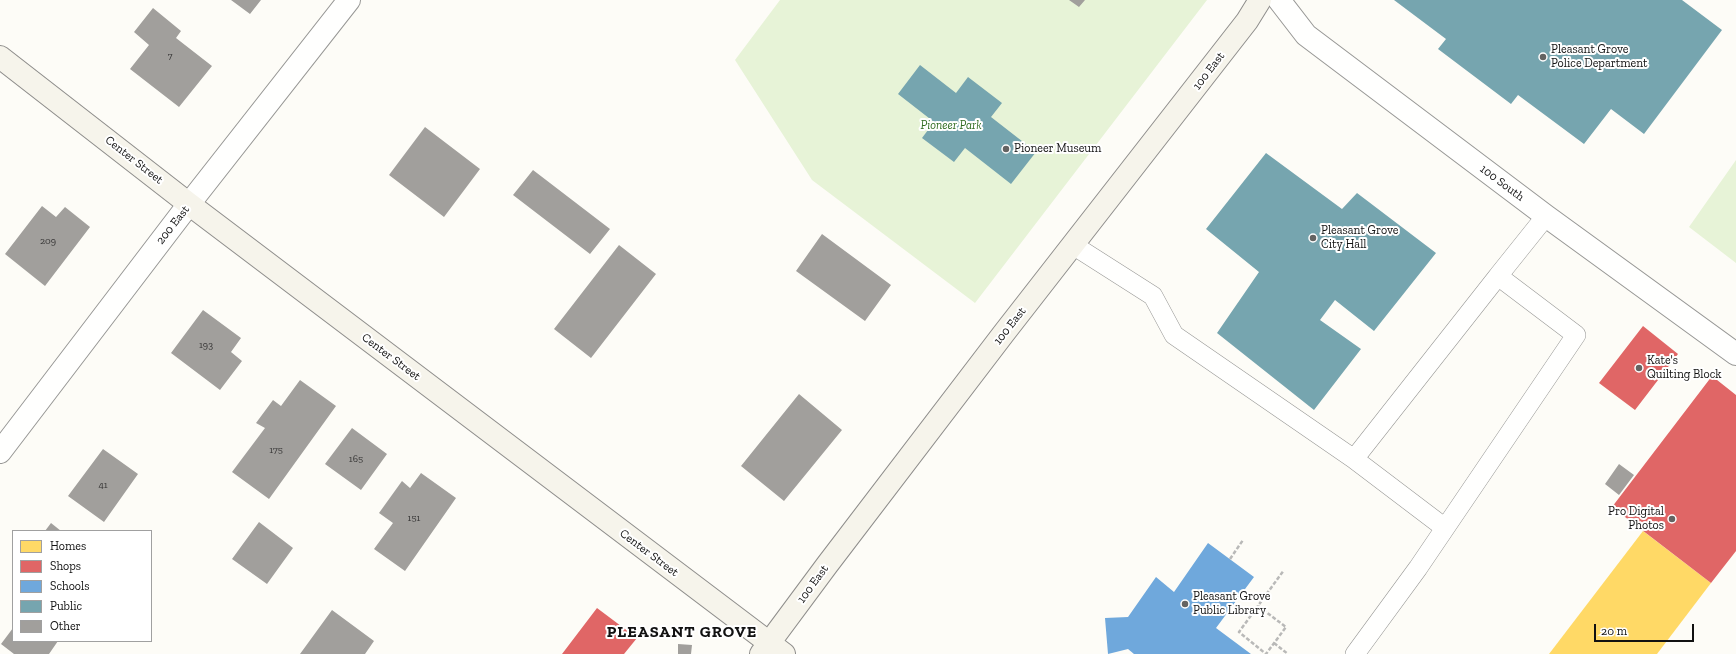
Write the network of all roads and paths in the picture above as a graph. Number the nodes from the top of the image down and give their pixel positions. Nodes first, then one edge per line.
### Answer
1 (348, 0) edge
2 (1260, 0) edge
3 (1279, 0) edge
4 (0, 57) edge
5 (189, 204) junction
6 (1546, 216) junction
7 (1073, 244) junction
8 (1498, 276) junction
9 (1736, 354) edge
10 (0, 452) edge
11 (1354, 459) junction
12 (1445, 528) junction
13 (1243, 540) dead end
14 (1230, 559) dead end
15 (1284, 570) dead end
16 (1258, 606) junction
17 (1274, 643) junction
18 (771, 651) edge
19 (1288, 654) edge
20 (1355, 654) edge

1 - 5 street, 200 East
2 - 7 street, 100 East
3 - 6 street, 100 South
4 - 5 street, Center Street
5 - 10 street, 200 East
5 - 18 street, Center Street
6 - 8 lane
6 - 9 street, 100 South
7 - 11 lane
7 - 18 street, 100 East
8 - 11 lane
8 - 12 lane
11 - 12 lane
12 - 20 lane
13 - 14 path
15 - 16 path
16 - 17 path
16 - 17 path
17 - 19 path

